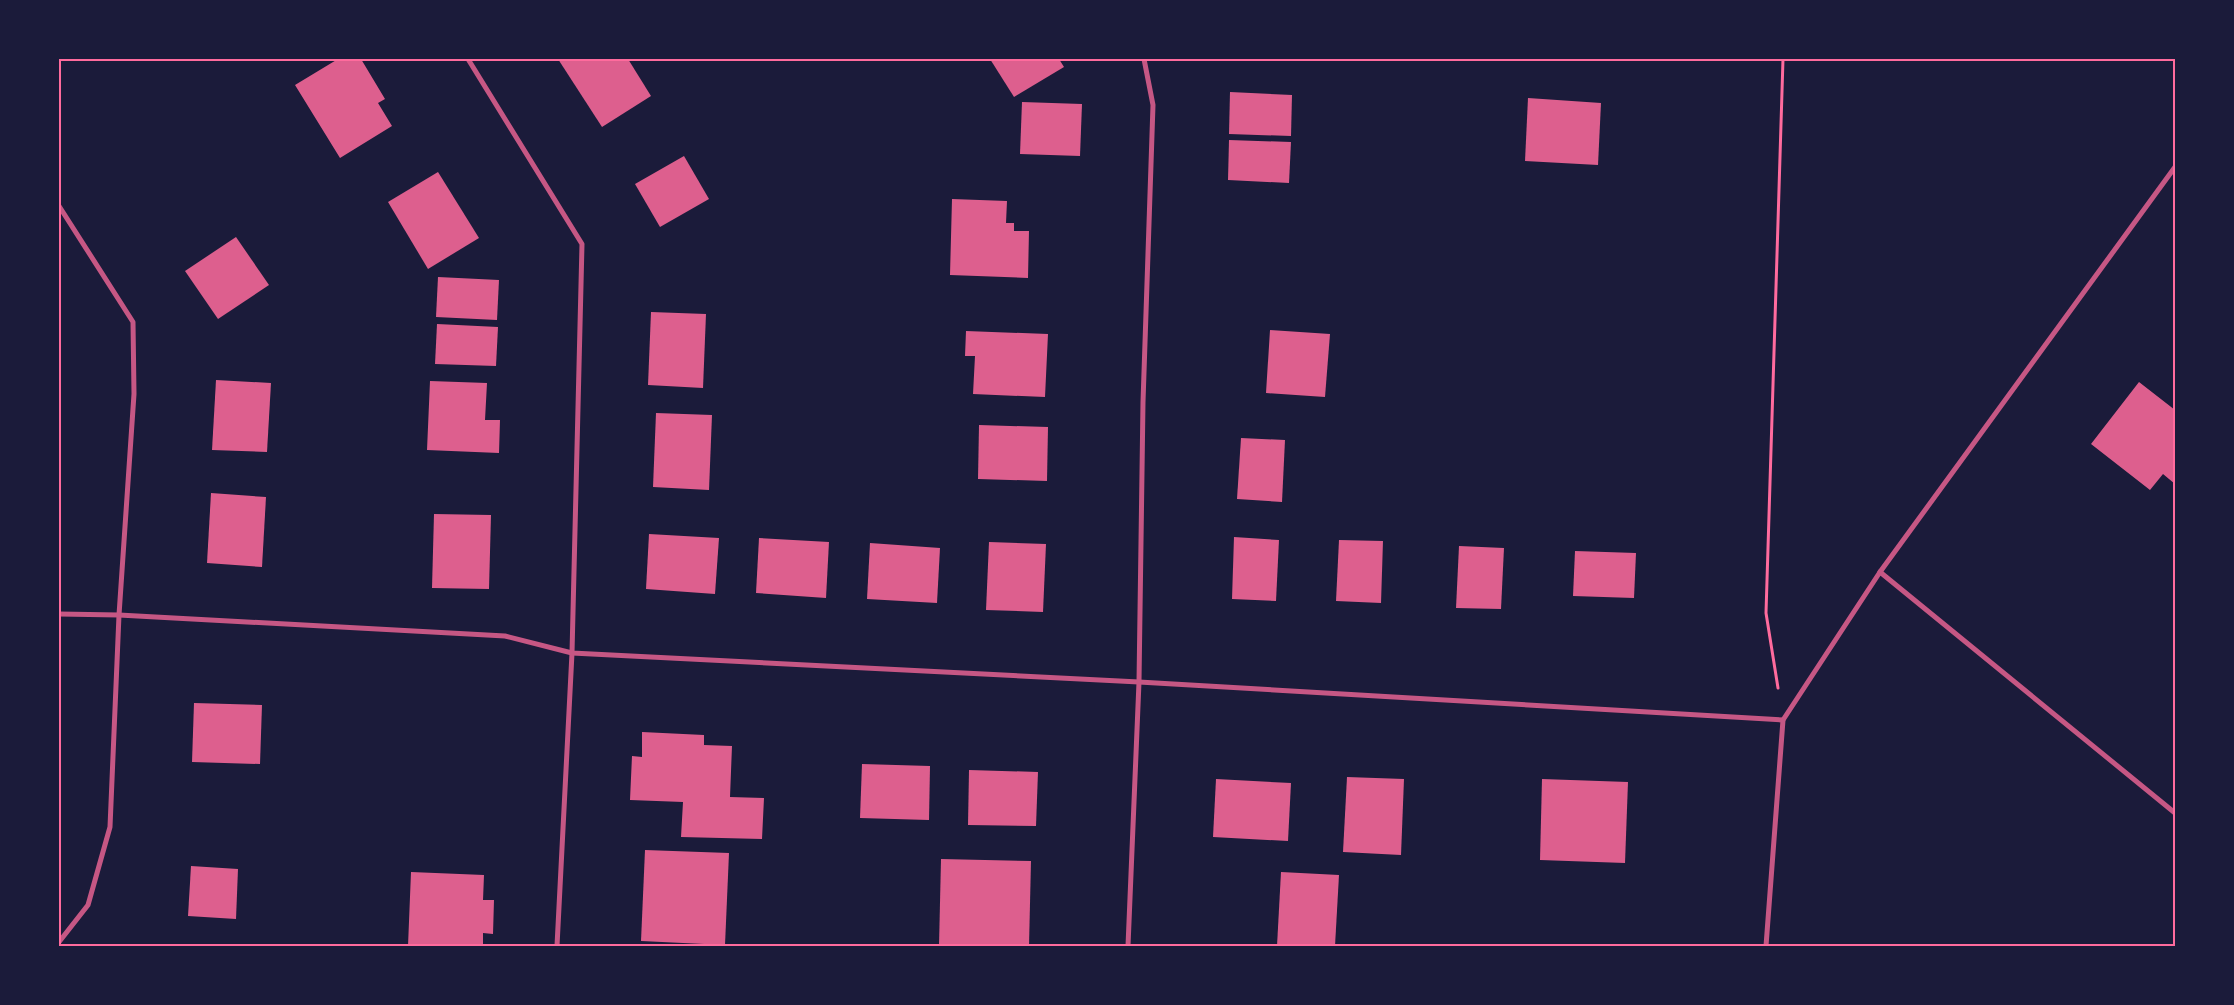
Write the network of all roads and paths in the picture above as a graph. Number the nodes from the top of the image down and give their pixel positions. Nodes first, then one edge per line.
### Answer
1 (468, 59) edge
2 (1144, 59) edge
3 (1783, 59) edge
4 (2175, 166) edge
5 (59, 206) edge
6 (1880, 572) junction
7 (59, 614) edge
8 (119, 615) junction
9 (572, 653) junction
10 (1139, 682) junction
11 (1783, 720) junction
12 (2175, 814) edge
13 (59, 942) edge
14 (557, 946) edge
15 (1128, 946) edge
16 (1766, 946) edge

1 - 9 street
2 - 10 street
3 - 11 path
4 - 6 street
5 - 8 street
6 - 11 street
6 - 12 street
7 - 8 street
8 - 9 street
8 - 13 street
9 - 10 street
9 - 14 street
10 - 11 street
10 - 15 street
11 - 16 street

